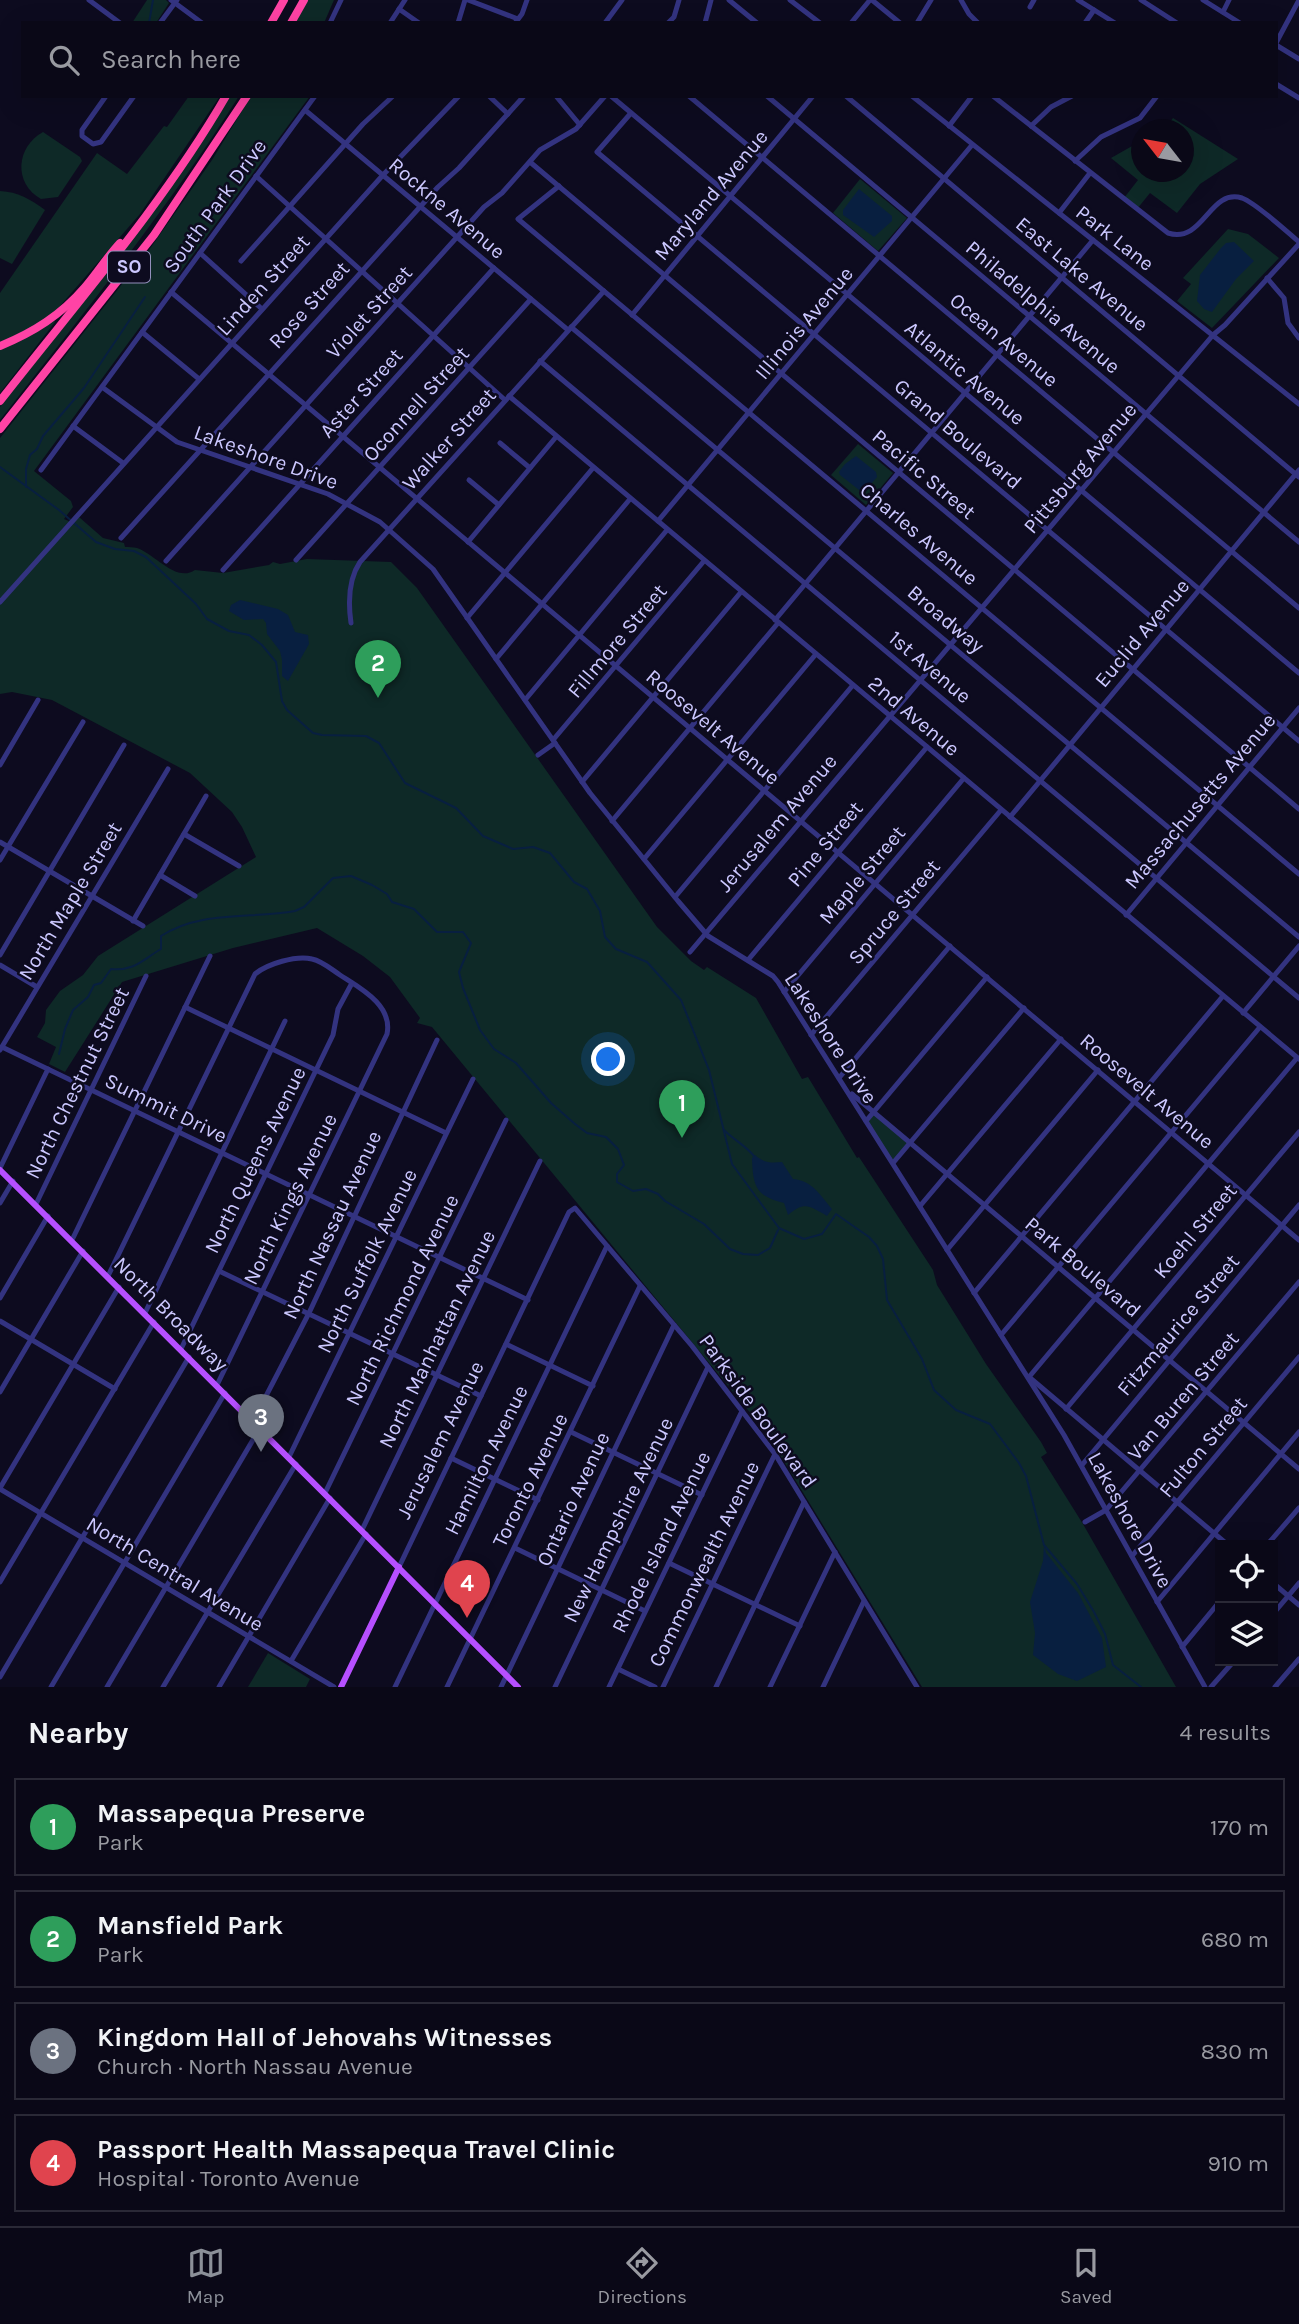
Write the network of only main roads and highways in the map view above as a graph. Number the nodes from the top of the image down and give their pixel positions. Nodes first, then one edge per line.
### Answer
1 (284, 0) edge
2 (304, 0) edge
3 (272, 21) edge
4 (292, 21) edge
5 (225, 98) edge
6 (246, 98) edge
7 (148, 213) junction
8 (0, 346) edge
9 (0, 401) edge
10 (0, 429) edge
11 (0, 1169) edge
12 (399, 1567) junction
13 (341, 1687) edge
14 (518, 1687) edge

1 - 3 highway
2 - 4 highway
5 - 7 highway, SO
6 - 10 highway, SO
7 - 8 highway
7 - 9 highway, SO
11 - 12 main road, North Broadway
12 - 13 main road, Jerusalem Avenue
12 - 14 main road, North Broadway

